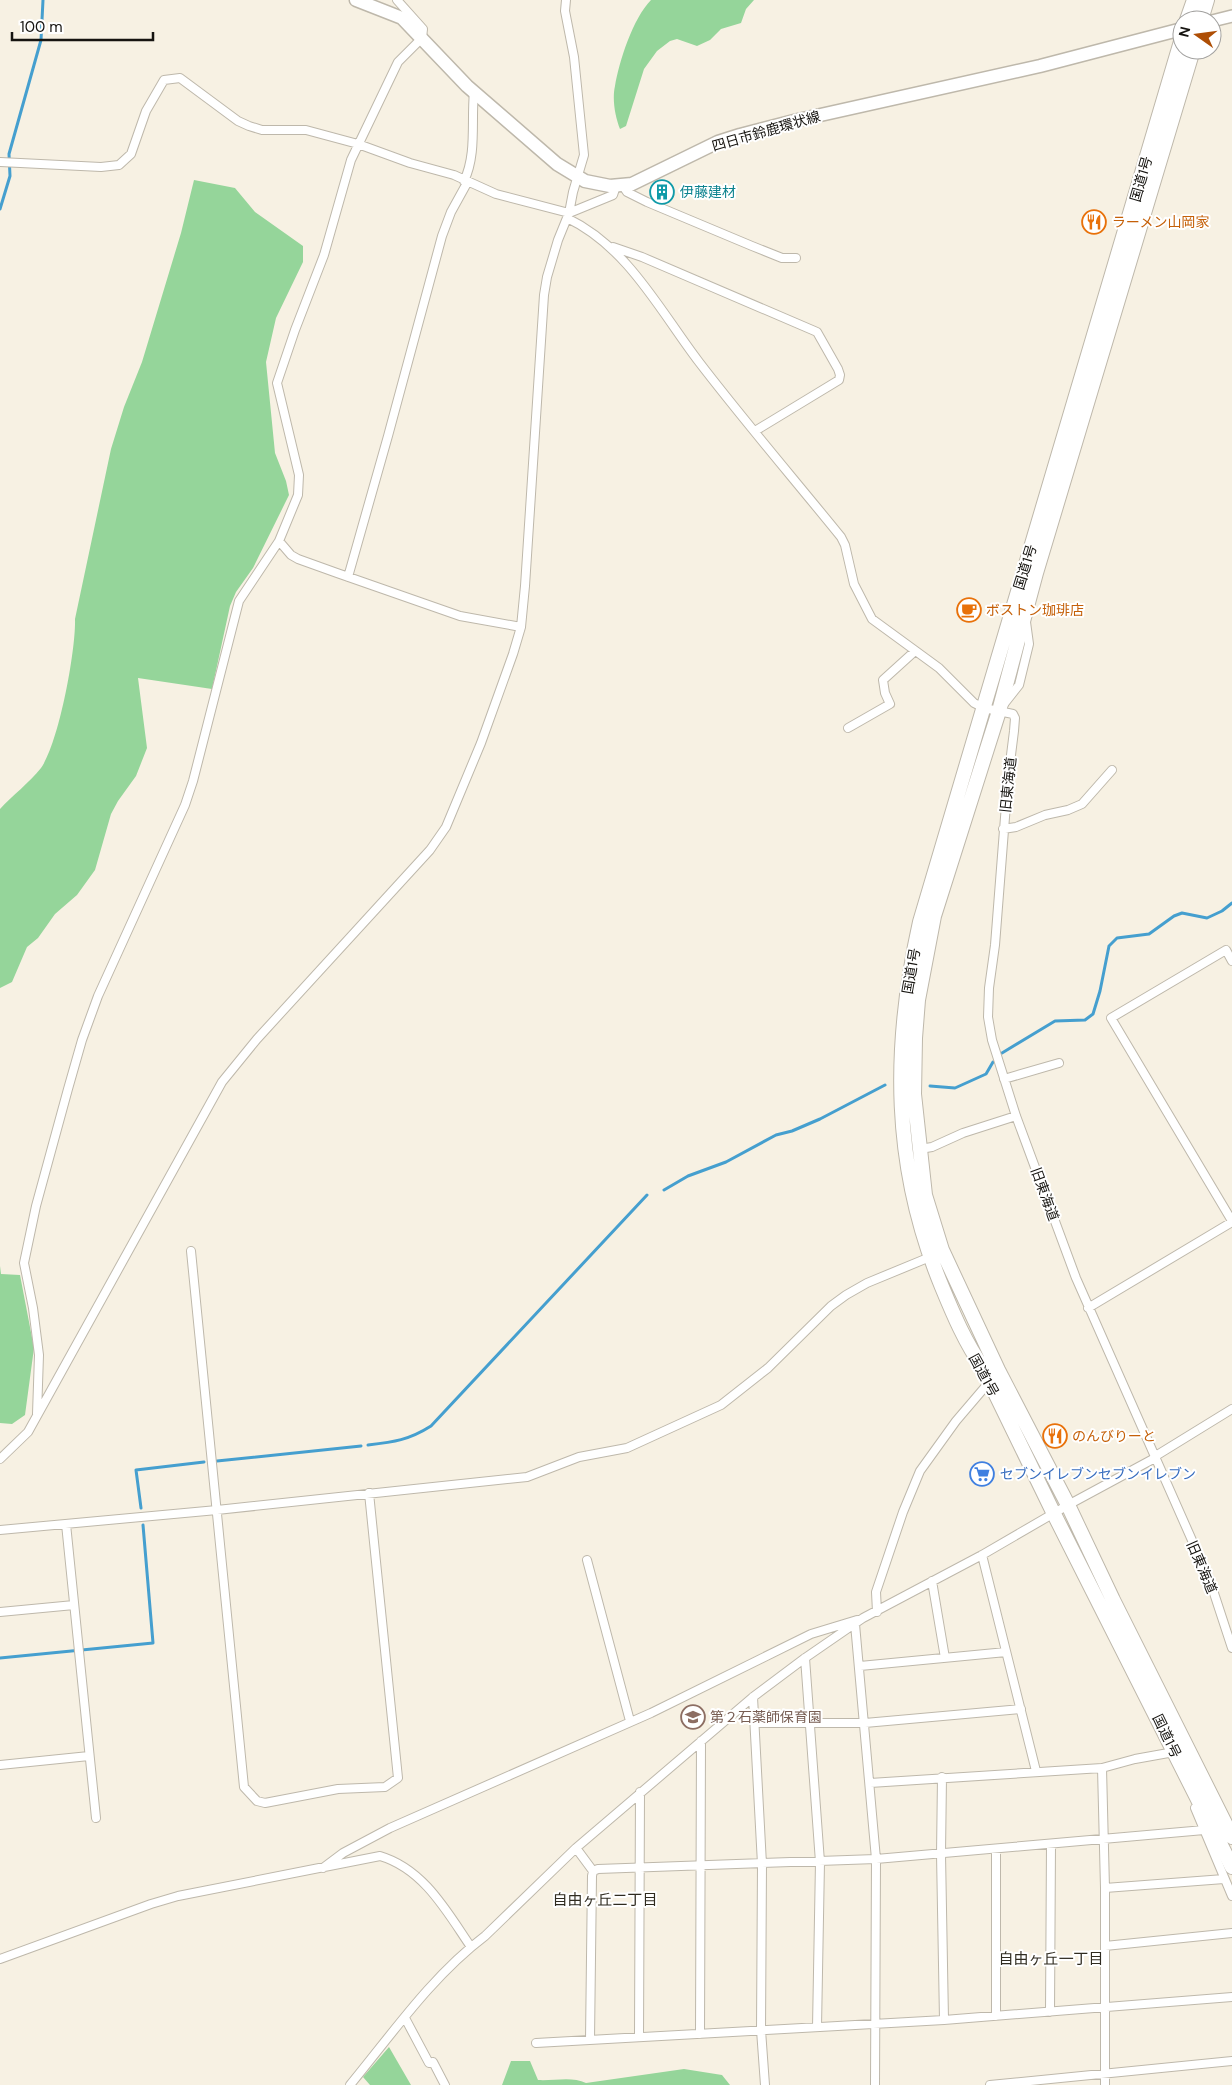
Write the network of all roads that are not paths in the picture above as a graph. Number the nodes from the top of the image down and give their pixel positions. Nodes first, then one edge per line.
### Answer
1 (356, 0) edge
2 (396, 0) edge
3 (566, 0) edge
4 (1172, 32) edge
5 (422, 38) junction
6 (1177, 60) edge
7 (1190, 60) edge
8 (474, 92) junction
9 (358, 144) junction
10 (3, 162) edge
11 (577, 177) junction
12 (466, 182) junction
13 (619, 186) junction
14 (1145, 189) junction
15 (568, 216) junction
16 (611, 246) junction
17 (796, 258) dead end
18 (1080, 406) junction
19 (755, 431) junction
20 (278, 541) junction
21 (348, 577) junction
22 (1025, 615) junction
23 (521, 627) junction
24 (916, 651) junction
25 (984, 708) junction
26 (999, 712) junction
27 (848, 728) dead end
28 (1112, 770) dead end
29 (1003, 829) junction
30 (918, 959) junction
31 (1232, 961) edge
32 (1059, 1064) dead end
33 (1004, 1079) junction
34 (1016, 1116) junction
35 (920, 1149) junction
36 (1232, 1221) edge
37 (191, 1252) dead end
38 (930, 1257) junction
39 (1088, 1308) junction
40 (994, 1376) junction
41 (1232, 1409) edge
42 (37, 1416) junction
43 (1155, 1458) junction
44 (0, 1459) edge
45 (370, 1493) junction
46 (1068, 1505) junction
47 (216, 1510) junction
48 (1054, 1514) junction
49 (66, 1524) junction
50 (0, 1530) edge
51 (982, 1555) junction
52 (587, 1560) dead end
53 (932, 1582) junction
54 (74, 1605) junction
55 (0, 1612) edge
56 (877, 1612) junction
57 (863, 1618) junction
58 (855, 1624) junction
59 (1232, 1648) edge
60 (1006, 1652) junction
61 (805, 1658) junction
62 (945, 1658) junction
63 (860, 1666) junction
64 (754, 1698) junction
65 (1021, 1709) junction
66 (630, 1721) junction
67 (755, 1723) junction
68 (810, 1723) junction
69 (864, 1723) junction
70 (702, 1741) junction
71 (1174, 1752) junction
72 (89, 1756) junction
73 (0, 1765) edge
74 (1102, 1768) junction
75 (1036, 1771) junction
76 (1185, 1773) junction
77 (942, 1777) junction
78 (870, 1783) junction
79 (640, 1792) junction
80 (96, 1818) dead end
81 (1204, 1830) junction
82 (1232, 1837) edge
83 (1104, 1840) junction
84 (1051, 1844) junction
85 (576, 1848) junction
86 (996, 1849) junction
87 (941, 1854) junction
88 (876, 1859) junction
89 (820, 1862) junction
90 (762, 1864) junction
91 (702, 1866) junction
92 (323, 1868) junction
93 (640, 1868) junction
94 (1232, 1868) edge
95 (593, 1871) junction
96 (1224, 1879) junction
97 (1105, 1888) junction
98 (1232, 1896) edge
99 (1232, 1933) edge
100 (1105, 1946) junction
101 (471, 1947) junction
102 (0, 1959) edge
103 (1232, 1997) edge
104 (1105, 2008) junction
105 (1050, 2012) junction
106 (996, 2016) junction
107 (404, 2018) junction
108 (944, 2020) junction
109 (875, 2024) junction
110 (817, 2027) junction
111 (761, 2030) junction
112 (700, 2034) junction
113 (639, 2037) junction
114 (590, 2040) junction
115 (536, 2043) dead end
116 (1232, 2061) edge
117 (1105, 2074) junction
118 (350, 2085) edge
119 (445, 2085) edge
120 (764, 2085) edge
121 (875, 2085) edge
122 (990, 2085) edge
123 (1105, 2085) edge

1 - 5 main road
2 - 5 street
3 - 11 street
4 - 13 main road, 四日市鈴鹿環状線
5 - 8 main road
5 - 9 street
6 - 14 highway, 国道1号
7 - 14 highway, 国道1号
8 - 11 main road
8 - 12 street
9 - 10 street
9 - 12 street
9 - 20 street
11 - 13 main road
11 - 15 street
12 - 15 street
12 - 21 street
13 - 15 street
13 - 17 street
14 - 18 highway, 国道1号
15 - 16 street
15 - 23 street
16 - 19 street
16 - 19 street
18 - 22 highway, 国道1号
18 - 25 highway, 国道1号
19 - 24 street
20 - 21 street
20 - 42 street
21 - 23 street
22 - 26 highway, 国道1号
22 - 26 street
23 - 42 street
24 - 25 street
24 - 27 street
25 - 26 street
25 - 30 highway, 国道1号
26 - 29 street, 旧東海道
26 - 30 highway, 国道1号
28 - 29 street
29 - 33 street, 旧東海道
30 - 35 highway, 国道1号
30 - 38 highway, 国道1号
31 - 36 street
32 - 33 street
33 - 34 street, 旧東海道
34 - 35 street
34 - 39 street, 旧東海道
35 - 40 highway, 国道1号
36 - 39 street
37 - 47 street
38 - 40 highway, 国道1号
38 - 45 street
39 - 43 street, 旧東海道
40 - 46 highway, 国道1号
40 - 48 highway, 国道1号
40 - 56 street
41 - 43 street
42 - 44 street
43 - 46 street
43 - 59 street, 旧東海道
45 - 47 street
45 - 47 street
46 - 48 street
46 - 82 highway, 国道1号
47 - 49 street
48 - 51 street
48 - 71 highway, 国道1号
49 - 50 street
49 - 54 street
51 - 53 street
51 - 60 street
52 - 66 street
53 - 56 street
53 - 62 street
54 - 55 street
54 - 72 street
56 - 57 street
57 - 58 street
57 - 66 street
58 - 61 street
58 - 63 street
60 - 62 street
60 - 65 street
61 - 64 street
61 - 68 street
62 - 63 street
63 - 69 street
64 - 67 street
64 - 70 street
65 - 69 street
65 - 75 street
66 - 92 street
67 - 68 street
67 - 90 street
68 - 69 street
68 - 89 street
69 - 78 street
70 - 79 street
70 - 91 street
71 - 74 street
71 - 76 highway, 国道1号
72 - 73 street
72 - 80 street
74 - 75 street
74 - 83 street
75 - 77 street
76 - 81 street
76 - 94 highway, 国道1号
77 - 78 street
77 - 87 street
78 - 88 street
79 - 85 street
79 - 93 street
81 - 83 street
81 - 96 street
83 - 84 street
83 - 97 street
84 - 86 street
84 - 105 street
85 - 95 street
85 - 101 street
86 - 87 street
86 - 106 street
87 - 88 street
87 - 108 street
88 - 89 street
88 - 109 street
89 - 90 street
89 - 110 street
90 - 91 street
90 - 111 street
91 - 93 street
91 - 112 street
92 - 101 street
92 - 102 street
93 - 95 street
93 - 113 street
95 - 114 street
96 - 97 street
96 - 98 street
97 - 100 street
99 - 100 street
100 - 104 street
101 - 107 street
103 - 104 street
104 - 105 street
104 - 117 street
105 - 106 street
106 - 108 street
107 - 118 street
107 - 119 street
108 - 109 street
109 - 110 street
109 - 121 street
110 - 111 street
111 - 112 street
111 - 120 street
112 - 113 street
113 - 114 street
114 - 115 street
116 - 117 street
117 - 122 street
117 - 123 street

